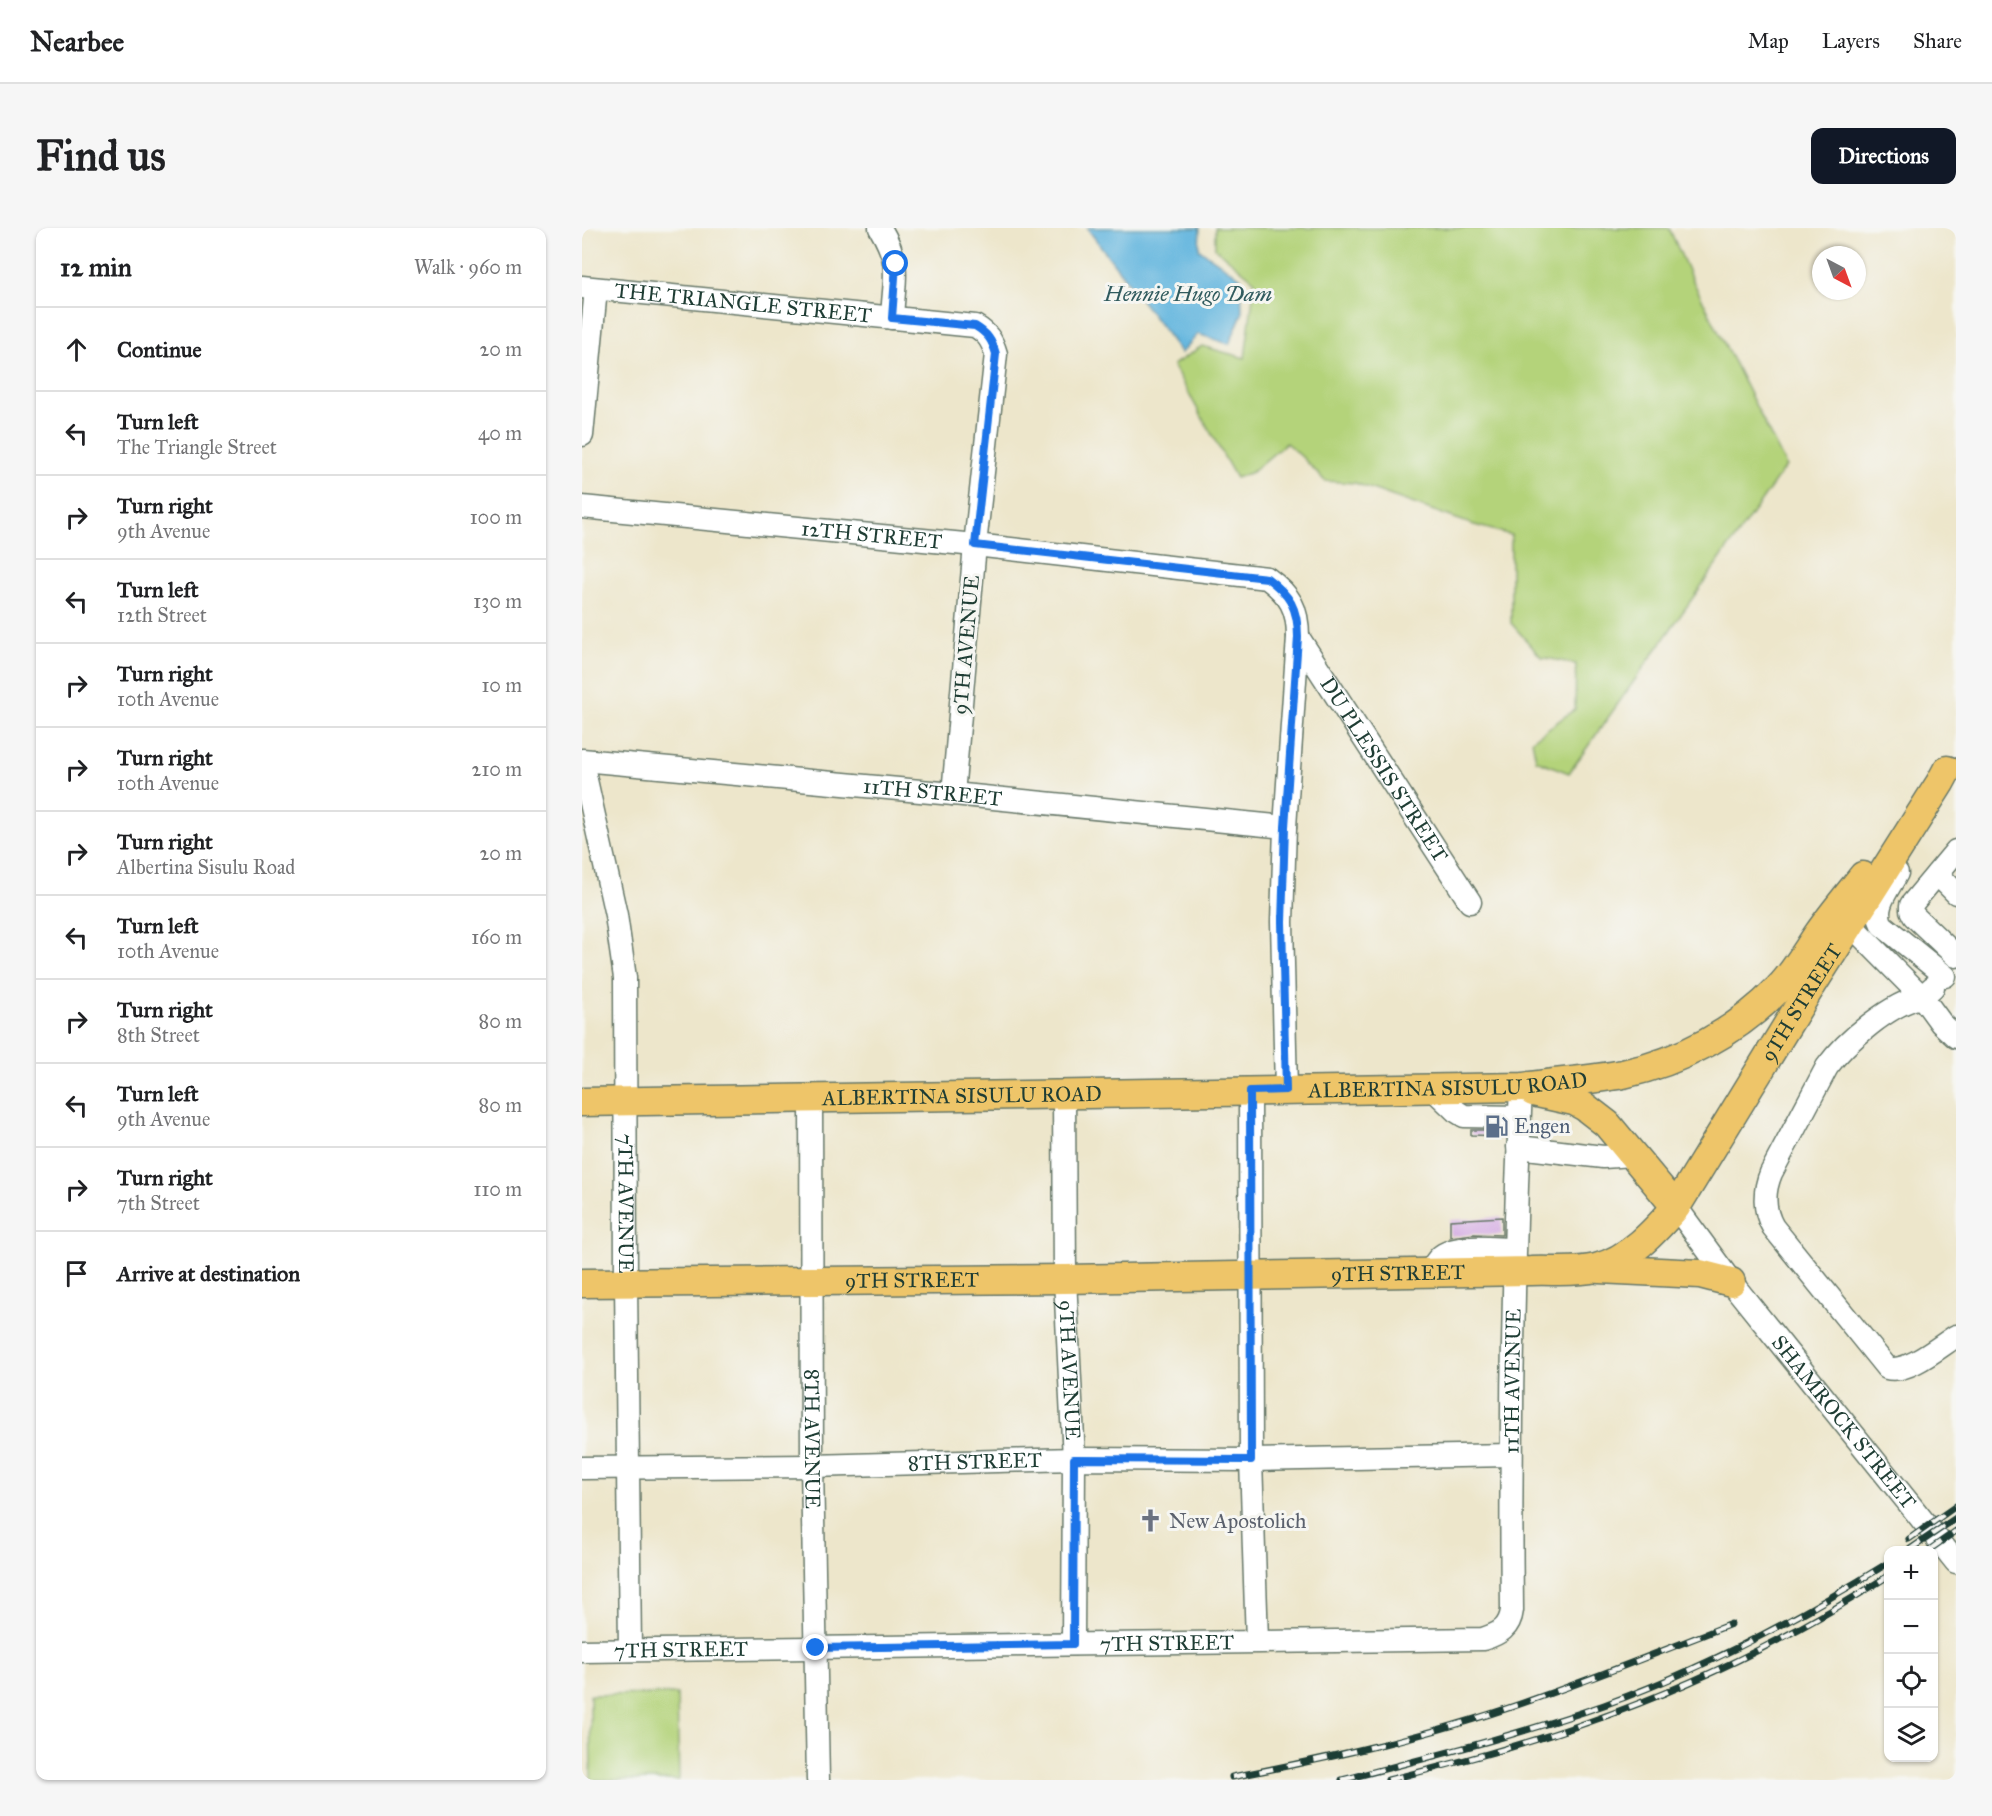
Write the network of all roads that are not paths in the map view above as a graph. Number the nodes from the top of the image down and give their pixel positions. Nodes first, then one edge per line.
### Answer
1 (880, 228) edge
2 (589, 288) edge
3 (892, 318) junction
4 (975, 326) joint
5 (582, 435) edge
6 (582, 507) edge
7 (975, 545) junction
8 (1298, 637) junction
9 (582, 761) edge
10 (1952, 762) edge
11 (953, 794) junction
12 (1285, 827) junction
13 (1956, 851) edge
14 (1937, 874) junction
15 (1956, 893) edge
16 (1470, 902) dead end
17 (1843, 917) junction
18 (1956, 956) edge
19 (1950, 971) edge
20 (1922, 997) junction
21 (1956, 1037) edge
22 (1522, 1087) junction
23 (1432, 1088) junction
24 (1286, 1090) junction
25 (1250, 1091) junction
26 (1064, 1094) junction
27 (811, 1097) junction
28 (626, 1101) junction
29 (582, 1102) edge
30 (1519, 1117) junction
31 (1518, 1147) junction
32 (1633, 1155) junction
33 (1676, 1207) junction
34 (1514, 1260) junction
35 (1594, 1269) junction
36 (1251, 1274) junction
37 (1065, 1278) junction
38 (811, 1280) junction
39 (626, 1282) junction
40 (1731, 1282) junction
41 (582, 1283) edge
42 (1956, 1336) edge
43 (1511, 1455) junction
44 (1074, 1459) junction
45 (1251, 1460) junction
46 (812, 1466) junction
47 (582, 1468) edge
48 (628, 1468) junction
49 (1956, 1562) edge
50 (1465, 1639) joint
51 (1257, 1641) junction
52 (1073, 1644) junction
53 (816, 1648) junction
54 (630, 1650) junction
55 (582, 1651) edge
56 (818, 1780) edge

1 - 3 street
2 - 3 street, THE TRIANGLE STREET
2 - 5 street
3 - 4 street, THE TRIANGLE STREET
4 - 7 street, 9TH AVENUE
6 - 7 street, 12TH STREET
7 - 8 street, 12TH STREET
7 - 11 street, 9TH AVENUE
8 - 12 street
8 - 16 street, DU PLESSIS STREET
9 - 11 street, 11TH STREET
9 - 28 street, 7TH AVENUE
10 - 17 main road, ALBERTINA SISULU ROAD
10 - 19 street
11 - 12 street, 11TH STREET
12 - 24 street
13 - 14 street
14 - 15 street
14 - 18 street
17 - 20 street
17 - 22 main road, ALBERTINA SISULU ROAD
17 - 33 main road, 9TH STREET
19 - 20 street
20 - 21 street
20 - 42 street
22 - 23 main road, ALBERTINA SISULU ROAD
22 - 30 street, 11TH AVENUE
22 - 32 main road
23 - 24 main road, ALBERTINA SISULU ROAD
23 - 30 street
24 - 25 main road, ALBERTINA SISULU ROAD
25 - 26 main road, ALBERTINA SISULU ROAD
25 - 36 street
26 - 27 main road, ALBERTINA SISULU ROAD
26 - 37 street, 9TH AVENUE
27 - 28 main road, ALBERTINA SISULU ROAD
27 - 38 street, 8TH AVENUE
28 - 29 main road, ALBERTINA SISULU ROAD
28 - 39 street, 7TH AVENUE
30 - 31 street, 11TH AVENUE
31 - 32 street
31 - 34 street, 11TH AVENUE
32 - 33 main road
33 - 35 main road, 9TH STREET
33 - 40 street, SHAMROCK STREET
34 - 35 main road, 9TH STREET
34 - 36 main road, 9TH STREET
34 - 43 street, 11TH AVENUE
35 - 40 main road
36 - 37 main road, 9TH STREET
36 - 45 street
37 - 38 main road, 9TH STREET
37 - 44 street, 9TH AVENUE
38 - 39 main road, 9TH STREET
38 - 46 street, 8TH AVENUE
39 - 41 main road, 9TH STREET
39 - 48 street, 7TH AVENUE
40 - 49 street, SHAMROCK STREET
43 - 45 street, 8TH STREET
43 - 50 street, 11TH AVENUE
44 - 45 street, 8TH STREET
44 - 46 street, 8TH STREET
44 - 52 street, 9TH AVENUE
45 - 51 street
46 - 48 street, 8TH STREET
46 - 53 street, 8TH AVENUE
47 - 48 street, 8TH STREET
48 - 54 street, 7TH AVENUE
50 - 51 street, 7TH STREET
51 - 52 street, 7TH STREET
52 - 53 street, 7TH STREET
53 - 54 street, 7TH STREET
53 - 56 street, 8TH AVENUE
54 - 55 street, 7TH STREET

